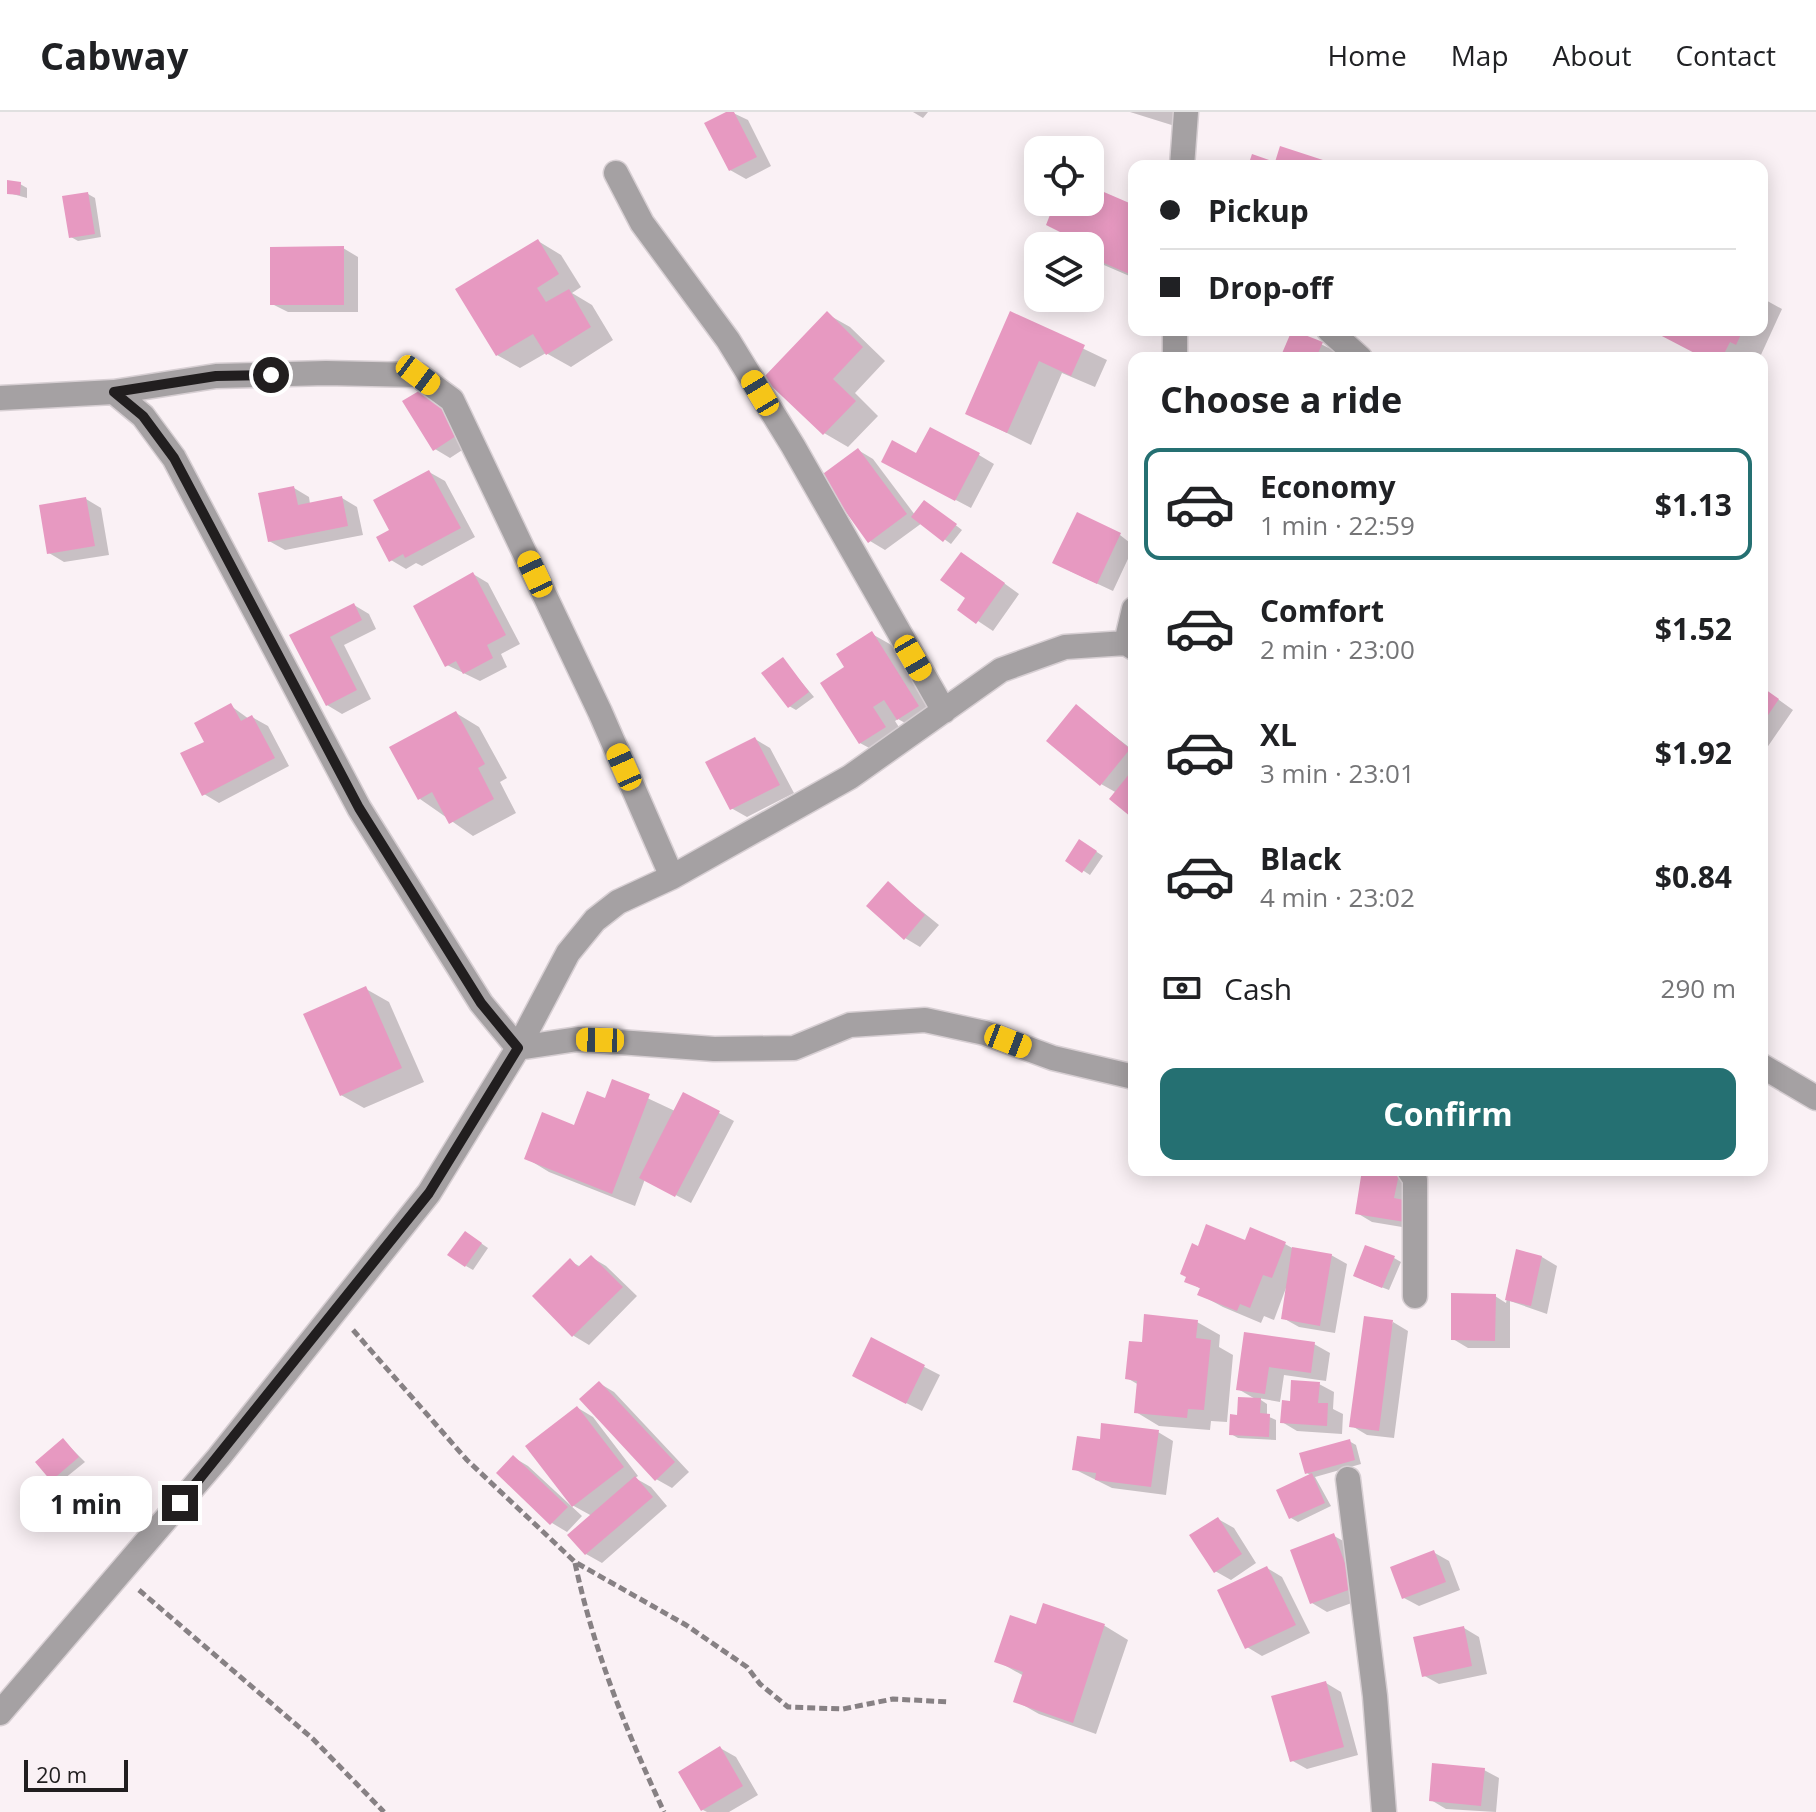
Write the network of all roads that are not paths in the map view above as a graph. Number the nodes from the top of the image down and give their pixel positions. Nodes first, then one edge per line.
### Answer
1 (1186, 112) edge
2 (1182, 160) edge
3 (616, 173) dead end
4 (1336, 336) edge
5 (1353, 352) edge
6 (114, 392) junction
7 (0, 398) edge
8 (1128, 646) edge
9 (944, 711) junction
10 (672, 877) junction
11 (518, 1048) junction
12 (1768, 1070) edge
13 (1128, 1076) edge
14 (1816, 1098) edge
15 (1413, 1176) edge
16 (1415, 1296) dead end
17 (1348, 1479) dead end
18 (0, 1713) edge
19 (1384, 1812) edge

1 - 2 street
3 - 9 street
4 - 5 street
6 - 7 street
6 - 10 street
6 - 11 street
8 - 9 street
9 - 10 street
10 - 11 street
11 - 13 street
11 - 18 street
12 - 14 street
15 - 16 street
17 - 19 street

